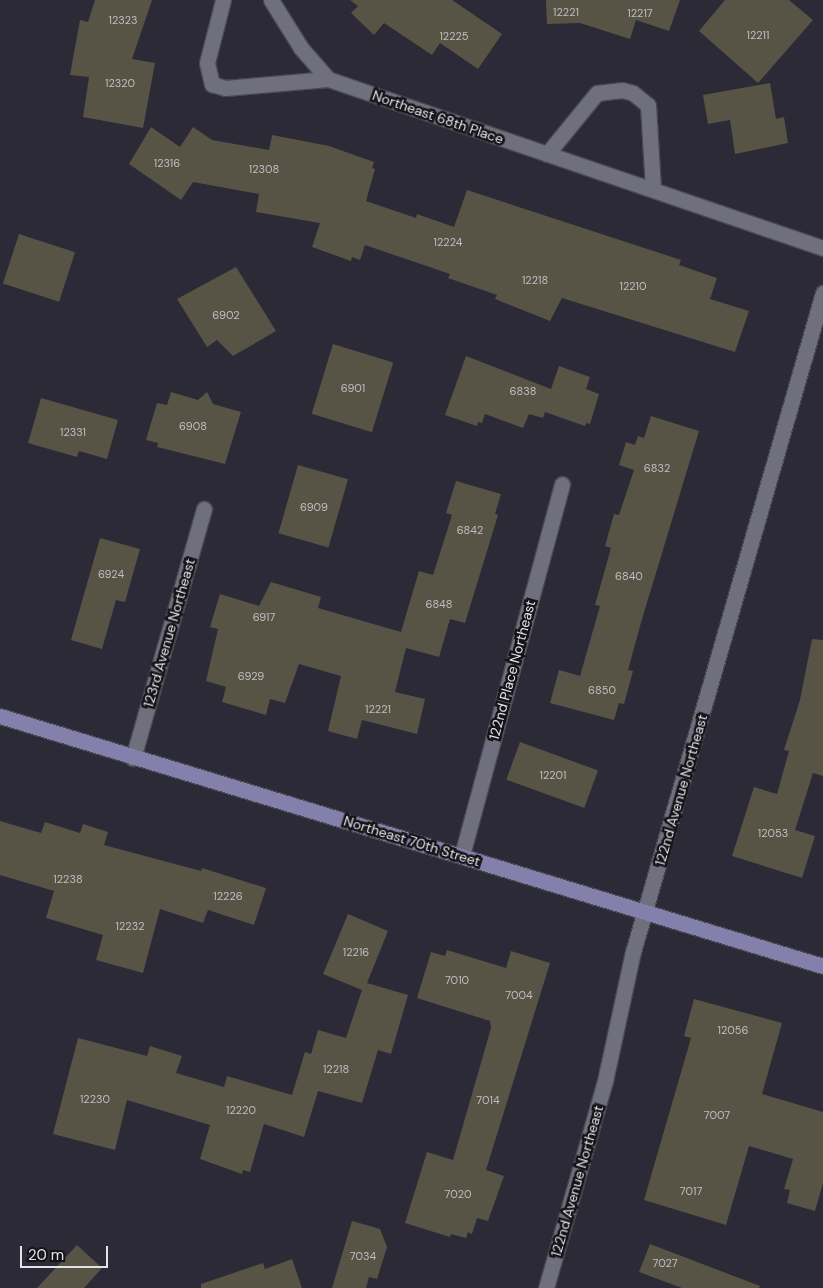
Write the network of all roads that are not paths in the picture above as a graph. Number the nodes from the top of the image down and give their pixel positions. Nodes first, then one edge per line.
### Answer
1 (223, 0) edge
2 (271, 0) edge
3 (328, 79) junction
4 (547, 154) junction
5 (653, 188) junction
6 (823, 248) edge
7 (823, 293) edge
8 (562, 484) dead end
9 (204, 509) dead end
10 (0, 716) edge
11 (133, 758) junction
12 (462, 855) junction
13 (645, 913) junction
14 (823, 966) edge
15 (546, 1288) edge

1 - 3 street, Northeast 68th Place
2 - 3 street
3 - 4 street, Northeast 68th Place
4 - 5 street, Northeast 68th Place
4 - 5 street
5 - 6 street, Northeast 68th Place
7 - 13 street, 122nd Avenue Northeast
8 - 12 street, 122nd Place Northeast
9 - 11 street, 123rd Avenue Northeast
10 - 11 main road, Northeast 70th Street
11 - 12 main road, Northeast 70th Street
12 - 13 main road, Northeast 70th Street
13 - 14 main road, Northeast 70th Street
13 - 15 street, 122nd Avenue Northeast

